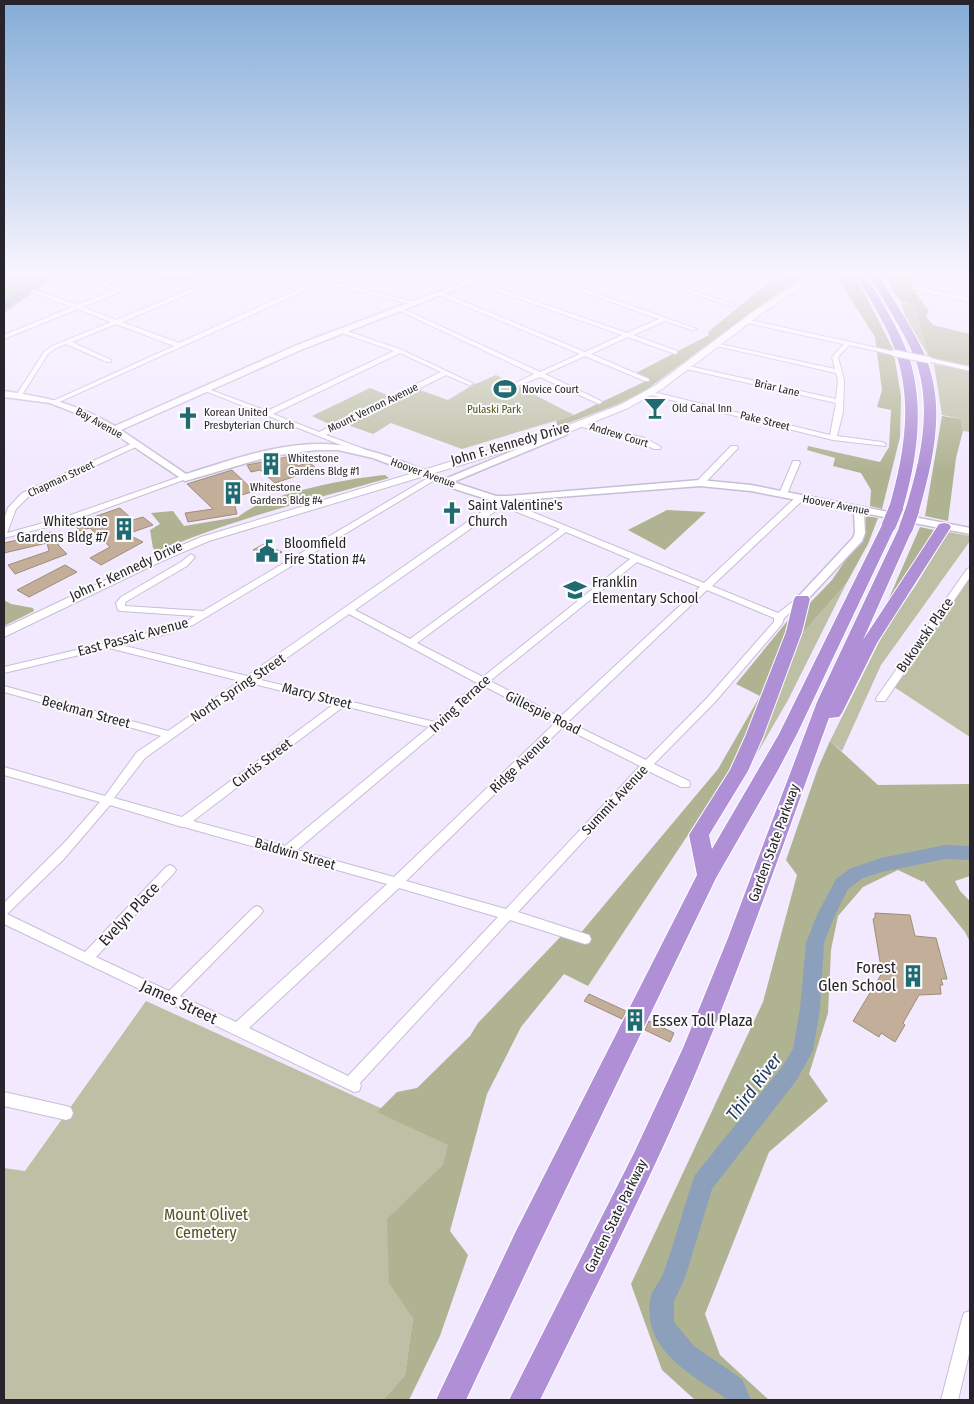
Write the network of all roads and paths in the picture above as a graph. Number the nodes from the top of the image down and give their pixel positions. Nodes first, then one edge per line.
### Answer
1 (70, 341) edge
2 (166, 341) edge
3 (188, 341) edge
4 (317, 341) edge
5 (370, 341) edge
6 (468, 341) edge
7 (553, 341) edge
8 (615, 341) edge
9 (643, 341) edge
10 (721, 341) edge
11 (836, 341) edge
12 (896, 341) edge
13 (912, 341) edge
14 (66, 342) junction
15 (848, 343) junction
16 (178, 345) junction
17 (715, 345) junction
18 (400, 351) junction
19 (675, 352) dead end
20 (585, 354) junction
21 (109, 361) dead end
22 (684, 367) junction
23 (970, 369) edge
24 (839, 372) junction
25 (445, 373) junction
26 (541, 374) junction
27 (647, 380) dead end
28 (471, 384) dead end
29 (518, 384) dead end
30 (206, 390) junction
31 (649, 393) junction
32 (4, 394) edge
33 (18, 397) junction
34 (55, 402) junction
35 (599, 402) dead end
36 (840, 402) junction
37 (267, 414) junction
38 (581, 424) junction
39 (114, 430) junction
40 (319, 435) junction
41 (833, 438) junction
42 (882, 444) dead end
43 (136, 445) junction
44 (321, 447) junction
45 (657, 447) dead end
46 (734, 448) dead end
47 (365, 452) junction
48 (796, 463) dead end
49 (425, 474) junction
50 (185, 478) junction
51 (445, 482) junction
52 (700, 483) junction
53 (783, 494) junction
54 (800, 498) junction
55 (502, 499) junction
56 (859, 510) junction
57 (944, 527) junction
58 (564, 530) junction
59 (970, 531) edge
60 (4, 532) edge
61 (4, 536) edge
62 (191, 556) dead end
63 (635, 559) junction
64 (970, 571) edge
65 (705, 587) junction
66 (802, 600) junction
67 (350, 611) junction
68 (205, 614) junction
69 (779, 617) junction
70 (4, 629) edge
71 (4, 634) edge
72 (410, 644) junction
73 (109, 645) junction
74 (4, 670) edge
75 (250, 679) junction
76 (482, 682) junction
77 (4, 689) edge
78 (880, 699) dead end
79 (342, 703) junction
80 (563, 722) junction
81 (437, 726) junction
82 (169, 735) junction
83 (647, 765) junction
84 (4, 771) edge
85 (797, 782) junction
86 (685, 784) dead end
87 (108, 801) junction
88 (182, 823) junction
89 (286, 852) junction
90 (170, 870) dead end
91 (708, 874) junction
92 (396, 883) junction
93 (4, 910) edge
94 (257, 911) dead end
95 (507, 914) junction
96 (4, 918) edge
97 (585, 939) dead end
98 (87, 959) junction
99 (170, 998) junction
100 (238, 1029) junction
101 (352, 1085) joint
102 (4, 1099) edge
103 (66, 1113) dead end
104 (970, 1319) edge
105 (451, 1400) edge
106 (524, 1400) edge
107 (949, 1400) edge

1 - 14 street
2 - 16 street
3 - 16 street
4 - 30 street
5 - 18 street
6 - 26 street
7 - 20 street
8 - 20 street
9 - 19 street
10 - 17 main road
11 - 15 street
12 - 91 highway, bridge
13 - 85 highway, Garden State Parkway, bridge
14 - 21 street
14 - 33 street
15 - 23 street, bridge
15 - 24 street
16 - 34 street
17 - 22 main road
17 - 24 street
18 - 25 street
18 - 37 street
20 - 26 street
20 - 27 street
22 - 31 main road
22 - 36 street, Briar Lane
24 - 36 street
25 - 28 street
25 - 40 street, Mount Vernon Avenue
26 - 29 street
26 - 35 street
30 - 37 street
30 - 39 street
31 - 38 main road
31 - 41 street, Pake Street
32 - 33 street, Bay Avenue
33 - 34 street, Bay Avenue
34 - 39 street, Bay Avenue
36 - 41 street
37 - 40 street
38 - 45 street, Andrew Court
38 - 49 main road, John F. Kennedy Drive
38 - 51 street
39 - 43 street, Bay Avenue
40 - 44 street
40 - 47 street, Mount Vernon Avenue
41 - 42 street, Pake Street
43 - 50 street, Bay Avenue
43 - 60 street, Chapman Street
44 - 47 street, Hoover Avenue
44 - 50 street, Hoover Avenue
46 - 52 street
47 - 49 street, Hoover Avenue
48 - 53 street
49 - 51 street, Hoover Avenue
49 - 68 street, East Passaic Avenue
49 - 70 main road, John F. Kennedy Drive
49 - 71 main road, John F. Kennedy Drive
50 - 61 street, Hoover Avenue
51 - 55 street, Hoover Avenue
52 - 53 street, Hoover Avenue
52 - 55 street, Hoover Avenue
53 - 54 street, Hoover Avenue
54 - 56 street, Hoover Avenue
54 - 65 street, Ridge Avenue
55 - 58 street
55 - 67 street, North Spring Street
56 - 57 street, Hoover Avenue
56 - 66 street, Summit Avenue
57 - 59 street, Hoover Avenue
57 - 85 highway
58 - 63 street
58 - 72 street
62 - 68 street
63 - 65 street
63 - 76 street, Irving Terrace
64 - 78 street, Bukowski Place
65 - 69 street
65 - 80 street, Ridge Avenue
66 - 69 street, Summit Avenue
66 - 91 highway
67 - 72 street, Gillespie Road
67 - 75 street, North Spring Street
68 - 73 street, East Passaic Avenue
69 - 83 street, Summit Avenue
72 - 76 street, Gillespie Road
73 - 74 street, East Passaic Avenue
73 - 75 street, Marcy Street
75 - 79 street, Marcy Street
75 - 82 street, North Spring Street
76 - 80 street, Gillespie Road
76 - 81 street, Irving Terrace
77 - 82 street, Beekman Street
79 - 81 street, Marcy Street
79 - 88 street, Curtis Street
80 - 83 street, Gillespie Road
80 - 92 street, Ridge Avenue
81 - 89 street, Irving Terrace
82 - 87 street, North Spring Street
83 - 86 street, Gillespie Road
83 - 95 street, Summit Avenue
84 - 87 street, Baldwin Street
85 - 106 highway, Garden State Parkway
87 - 88 street, Baldwin Street
87 - 93 street, North Spring Street
88 - 89 street, Baldwin Street
89 - 92 street, Baldwin Street
90 - 98 street, Evelyn Place
91 - 105 highway
92 - 95 street, Baldwin Street
92 - 100 street, Ridge Avenue
94 - 99 street
95 - 97 street, Baldwin Street
95 - 101 street, Summit Avenue
96 - 98 street, James Street
98 - 99 street, James Street
99 - 100 street, James Street
100 - 101 street, James Street
102 - 103 street
104 - 107 street

